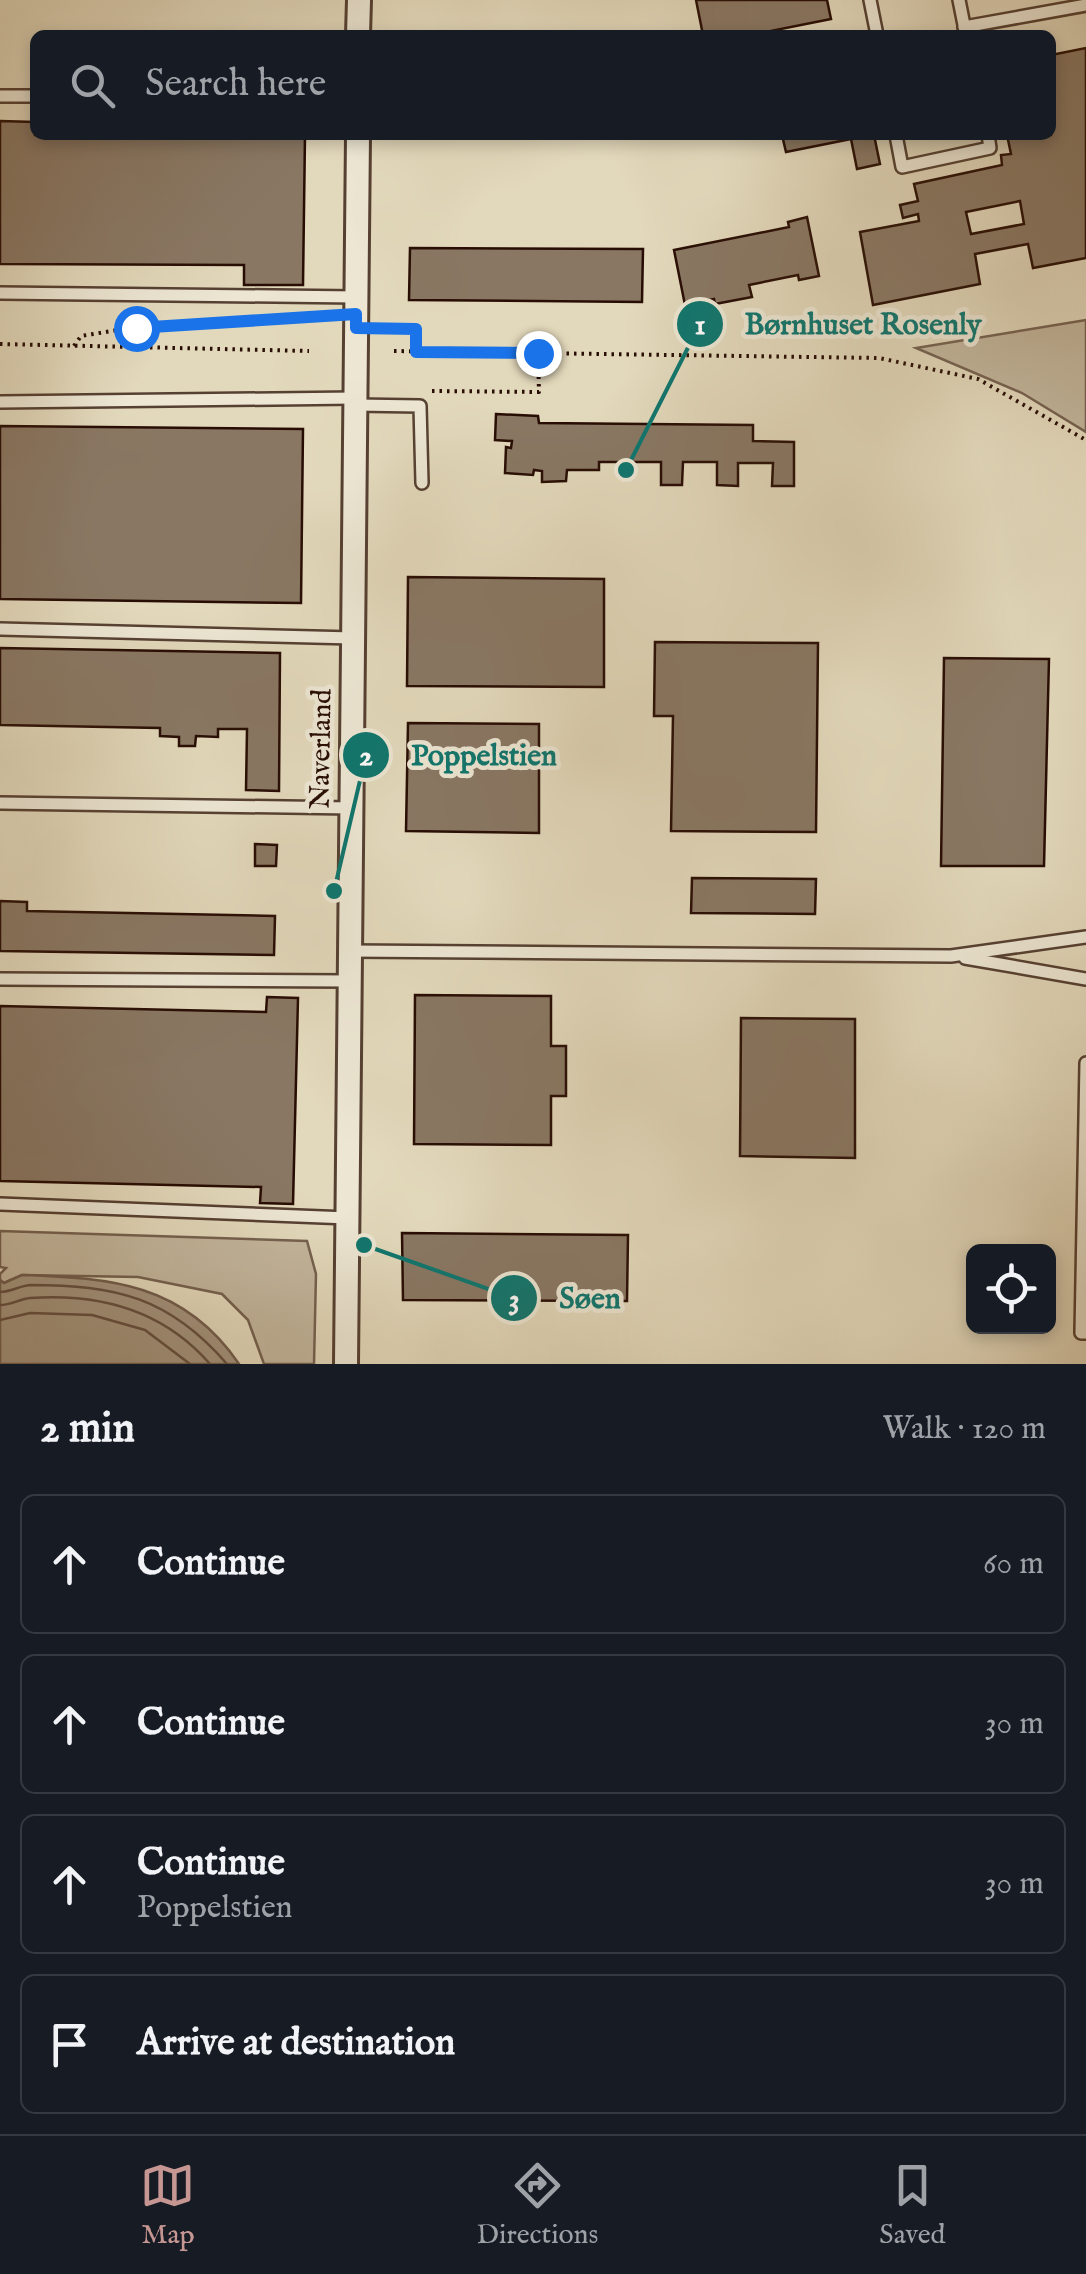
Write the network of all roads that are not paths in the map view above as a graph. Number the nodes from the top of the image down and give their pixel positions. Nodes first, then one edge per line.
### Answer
1 (359, 0) edge
2 (870, 0) edge
3 (958, 0) edge
4 (1086, 5) edge
5 (358, 30) edge
6 (876, 30) edge
7 (965, 30) edge
8 (970, 30) edge
9 (0, 96) edge
10 (30, 96) edge
11 (358, 140) edge
12 (897, 140) edge
13 (989, 140) edge
14 (0, 293) edge
15 (356, 297) junction
16 (0, 402) edge
17 (355, 402) junction
18 (422, 484) dead end
19 (0, 629) edge
20 (353, 638) junction
21 (0, 803) edge
22 (352, 808) junction
23 (1086, 937) edge
24 (351, 951) junction
25 (951, 956) junction
26 (0, 978) edge
27 (1086, 980) edge
28 (350, 981) junction
29 (1086, 1064) edge
30 (0, 1204) edge
31 (348, 1218) junction
32 (1086, 1334) edge
33 (346, 1364) edge

1 - 5 street
2 - 6 lane
3 - 7 lane
4 - 8 lane
9 - 10 lane
11 - 15 street, Naverland
12 - 13 lane
14 - 15 lane
15 - 17 street, Naverland
16 - 17 lane
17 - 18 lane
17 - 20 street, Naverland
19 - 20 lane
20 - 22 street, Naverland
21 - 22 lane
22 - 24 street, Naverland
23 - 25 lane
24 - 25 lane
24 - 28 street, Naverland
25 - 27 lane
26 - 28 lane
28 - 31 street, Naverland
29 - 32 lane
30 - 31 lane
31 - 33 street, Naverland

